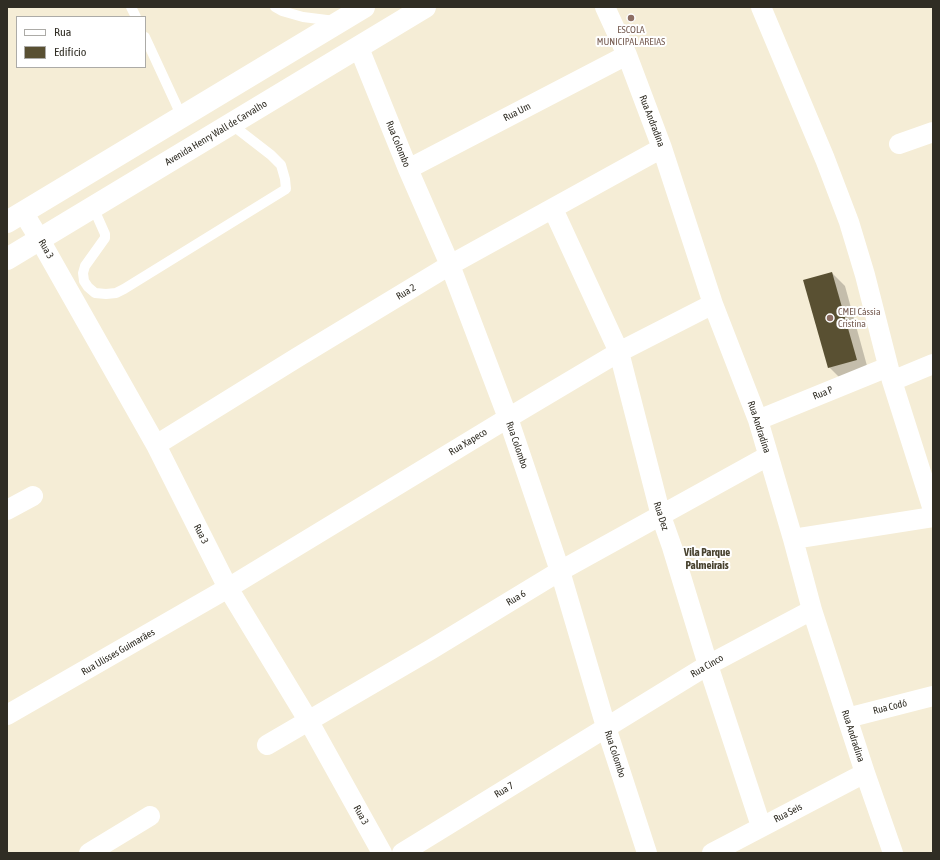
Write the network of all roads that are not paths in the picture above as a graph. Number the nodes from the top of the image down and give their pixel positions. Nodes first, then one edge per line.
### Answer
1 (131, 7) edge
2 (275, 7) edge
3 (364, 7) edge
4 (425, 7) edge
5 (605, 7) edge
6 (761, 7) edge
7 (136, 16) edge
8 (341, 21) junction
9 (146, 39) edge
10 (359, 48) junction
11 (627, 54) junction
12 (182, 117) junction
13 (231, 124) junction
14 (933, 132) edge
15 (899, 144) dead end
16 (662, 148) junction
17 (408, 169) junction
18 (93, 207) junction
19 (553, 209) junction
20 (15, 217) edge
21 (40, 240) junction
22 (7, 259) edge
23 (450, 265) junction
24 (713, 304) junction
25 (619, 352) junction
26 (933, 364) edge
27 (890, 374) junction
28 (508, 418) junction
29 (758, 420) junction
30 (156, 445) junction
31 (768, 456) junction
32 (33, 496) dead end
33 (7, 510) edge
34 (933, 510) edge
35 (660, 516) junction
36 (933, 516) edge
37 (793, 539) junction
38 (560, 571) junction
39 (228, 588) junction
40 (812, 610) junction
41 (708, 665) junction
42 (933, 696) edge
43 (7, 715) edge
44 (847, 718) junction
45 (308, 720) junction
46 (606, 727) junction
47 (267, 745) dead end
48 (865, 773) junction
49 (150, 816) dead end
50 (761, 826) junction
51 (89, 853) edge
52 (382, 853) edge
53 (402, 853) edge
54 (647, 853) edge
55 (712, 853) edge
56 (893, 853) edge

1 - 7 lane
2 - 8 lane
3 - 8 main road
4 - 10 main road, Avenida Henry Wall de Carvalho
5 - 11 street, Rua Andradina
6 - 27 street
8 - 12 main road
9 - 12 lane
10 - 13 main road, Avenida Henry Wall de Carvalho
10 - 17 street, Rua Colombo
11 - 16 street, Rua Andradina
11 - 17 street, Rua Um
12 - 20 main road
13 - 18 main road, Avenida Henry Wall de Carvalho
13 - 18 lane
14 - 15 street
16 - 19 street, Rua 2
16 - 24 street, Rua Andradina
17 - 23 street, Rua Colombo
18 - 21 main road, Avenida Henry Wall de Carvalho
19 - 23 street, Rua 2
19 - 25 street, Rua Dez
20 - 21 street, Rua 3
21 - 22 main road, Avenida Henry Wall de Carvalho
21 - 30 street, Rua 3
23 - 28 street, Rua Colombo
23 - 30 street, Rua 2
24 - 25 street, Rua Xapeco
24 - 29 street, Rua Andradina
25 - 28 street, Rua Xapeco
25 - 35 street, Rua Dez
26 - 27 street, Rua P
27 - 29 street, Rua P
27 - 34 street
28 - 38 street, Rua Colombo
28 - 39 street, Rua Xapeco
29 - 31 street, Rua Andradina
30 - 39 street, Rua 3
31 - 35 street, Rua 6
31 - 37 street, Rua Andradina
32 - 33 street
35 - 38 street, Rua 6
35 - 41 street, Rua Dez
36 - 37 street
37 - 40 street, Rua Andradina
38 - 45 street, Rua 6
38 - 46 street, Rua Colombo
39 - 43 street, Rua Ulisses Guimarães
39 - 45 street, Rua 3
40 - 41 street, Rua Cinco
40 - 44 street, Rua Andradina
41 - 46 street, Rua Cinco
41 - 50 street, Rua Dez
42 - 44 street, Rua Codó
44 - 48 street, Rua Andradina
45 - 47 street, Rua 6
45 - 52 street, Rua 3
46 - 53 street, Rua 7
46 - 54 street, Rua Colombo
48 - 50 street, Rua Seis
48 - 56 street, Rua Andradina
49 - 51 street
50 - 55 street, Rua Seis

